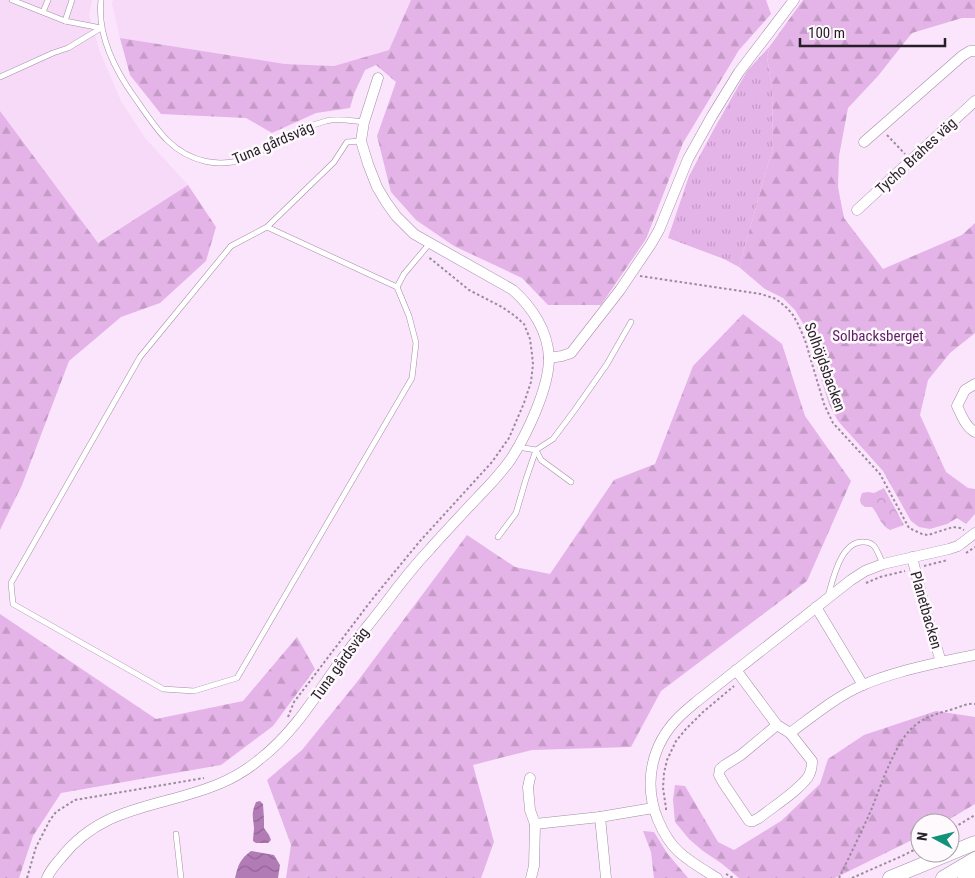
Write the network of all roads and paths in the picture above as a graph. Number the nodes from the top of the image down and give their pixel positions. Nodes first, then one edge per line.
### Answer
1 (12, 0) edge
2 (48, 0) edge
3 (72, 0) edge
4 (101, 0) edge
5 (794, 0) edge
6 (43, 12) junction
7 (65, 21) junction
8 (101, 28) junction
9 (975, 51) edge
10 (0, 77) edge
11 (378, 78) dead end
12 (975, 102) edge
13 (364, 122) junction
14 (881, 128) junction
15 (362, 141) junction
16 (864, 142) dead end
17 (911, 160) junction
18 (857, 210) dead end
19 (267, 227) junction
20 (430, 243) junction
21 (420, 254) junction
22 (632, 271) junction
23 (397, 287) junction
24 (632, 322) dead end
25 (549, 358) junction
26 (975, 384) edge
27 (975, 432) edge
28 (518, 447) junction
29 (536, 450) junction
30 (571, 482) dead end
31 (972, 535) edge
32 (498, 537) dead end
33 (975, 546) edge
34 (964, 554) dead end
35 (952, 559) dead end
36 (913, 563) junction
37 (883, 564) junction
38 (864, 584) dead end
39 (827, 599) junction
40 (816, 607) junction
41 (975, 655) edge
42 (941, 662) junction
43 (736, 670) junction
44 (742, 679) junction
45 (863, 685) junction
46 (975, 704) edge
47 (286, 721) dead end
48 (777, 725) junction
49 (790, 733) junction
50 (204, 778) dead end
51 (530, 778) dead end
52 (653, 808) junction
53 (664, 814) dead end
54 (975, 815) edge
55 (600, 817) junction
56 (535, 824) junction
57 (960, 824) edge
58 (176, 834) dead end
59 (975, 843) edge
60 (910, 852) edge
61 (975, 859) edge
62 (975, 871) edge
63 (722, 876) edge
64 (27, 878) edge
65 (47, 878) edge
66 (181, 878) edge
67 (531, 878) edge
68 (606, 878) edge
69 (732, 878) edge
70 (839, 878) edge
71 (852, 878) edge
72 (890, 878) edge
73 (943, 878) edge
74 (965, 878) edge

1 - 6 lane
2 - 6 lane
3 - 7 lane
4 - 8 lane, Tuna gårdsväg
5 - 22 street
6 - 7 lane
7 - 8 lane
8 - 10 lane
8 - 13 lane, Tuna gårdsväg
9 - 14 street
11 - 13 street, Tuna gårdsväg
12 - 17 street, Tycho Brahes väg
13 - 15 street, Tuna gårdsväg
14 - 16 street
14 - 17 path
15 - 19 lane
15 - 20 street, Tuna gårdsväg
17 - 18 street, Tycho Brahes väg
19 - 23 lane
19 - 23 lane
20 - 21 lane
20 - 25 street, Tuna gårdsväg
21 - 23 lane
21 - 47 path
22 - 25 street
22 - 31 path, Solhöjdsbacken
24 - 29 lane
25 - 28 street, Tuna gårdsväg
26 - 27 street
28 - 29 lane
28 - 65 street, Tuna gårdsväg
29 - 30 lane
29 - 32 lane
31 - 36 street, Planetbacken
33 - 34 path
35 - 36 path
36 - 37 street, Planetbacken
36 - 38 path
36 - 42 street, Planetbacken
37 - 39 street, Planetbacken
37 - 39 lane
39 - 40 street, Planetbacken
40 - 43 street, Planetbacken
40 - 45 street
41 - 42 street, Planetbacken
42 - 45 street, Planetbacken
43 - 44 street
43 - 52 street, Planetbacken
44 - 48 street
44 - 53 path
45 - 49 street, Planetbacken
46 - 70 path
48 - 49 street
48 - 49 street
50 - 64 path
51 - 56 street
52 - 55 street
52 - 63 street, Planetbacken
54 - 57 path
55 - 56 street
55 - 68 street
56 - 67 street
58 - 66 lane
59 - 72 main road
60 - 71 path
61 - 73 main road
62 - 74 main road
63 - 69 path

